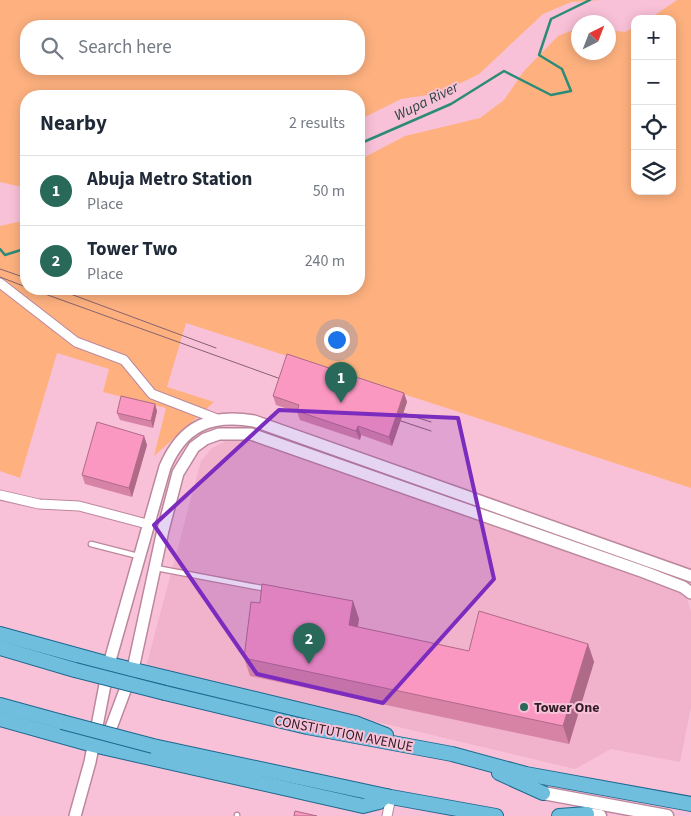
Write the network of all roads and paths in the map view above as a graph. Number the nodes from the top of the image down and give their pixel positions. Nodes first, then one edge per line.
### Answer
1 (0, 282) edge
2 (217, 418) junction
3 (0, 494) edge
4 (147, 524) junction
5 (91, 544) dead end
6 (138, 556) junction
7 (155, 568) junction
8 (691, 576) edge
9 (274, 591) edge
10 (691, 593) edge
11 (0, 634) edge
12 (0, 648) edge
13 (109, 664) junction
14 (133, 669) junction
15 (0, 705) edge
16 (0, 719) edge
17 (97, 746) junction
18 (417, 747) junction
19 (472, 759) junction
20 (544, 793) joint
21 (389, 796) junction
22 (691, 804) edge
23 (593, 815) edge
24 (661, 815) edge
25 (75, 816) edge
26 (388, 816) edge
27 (496, 816) edge
28 (558, 816) edge

1 - 2 street
2 - 4 street
2 - 8 street
3 - 4 street
4 - 6 street
5 - 6 lane
6 - 13 street
7 - 9 lane
7 - 10 street
7 - 14 street
11 - 13 main road
12 - 18 main road, CONSTITUTION AVENUE, bridge
13 - 14 main road
13 - 17 street
14 - 17 street
14 - 18 main road
15 - 21 main road, bridge
16 - 17 main road
17 - 21 main road
17 - 25 street
18 - 19 main road, CONSTITUTION AVENUE
19 - 20 main road
19 - 22 main road, CONSTITUTION AVENUE
20 - 24 main road
21 - 26 street
21 - 27 main road
23 - 28 main road

